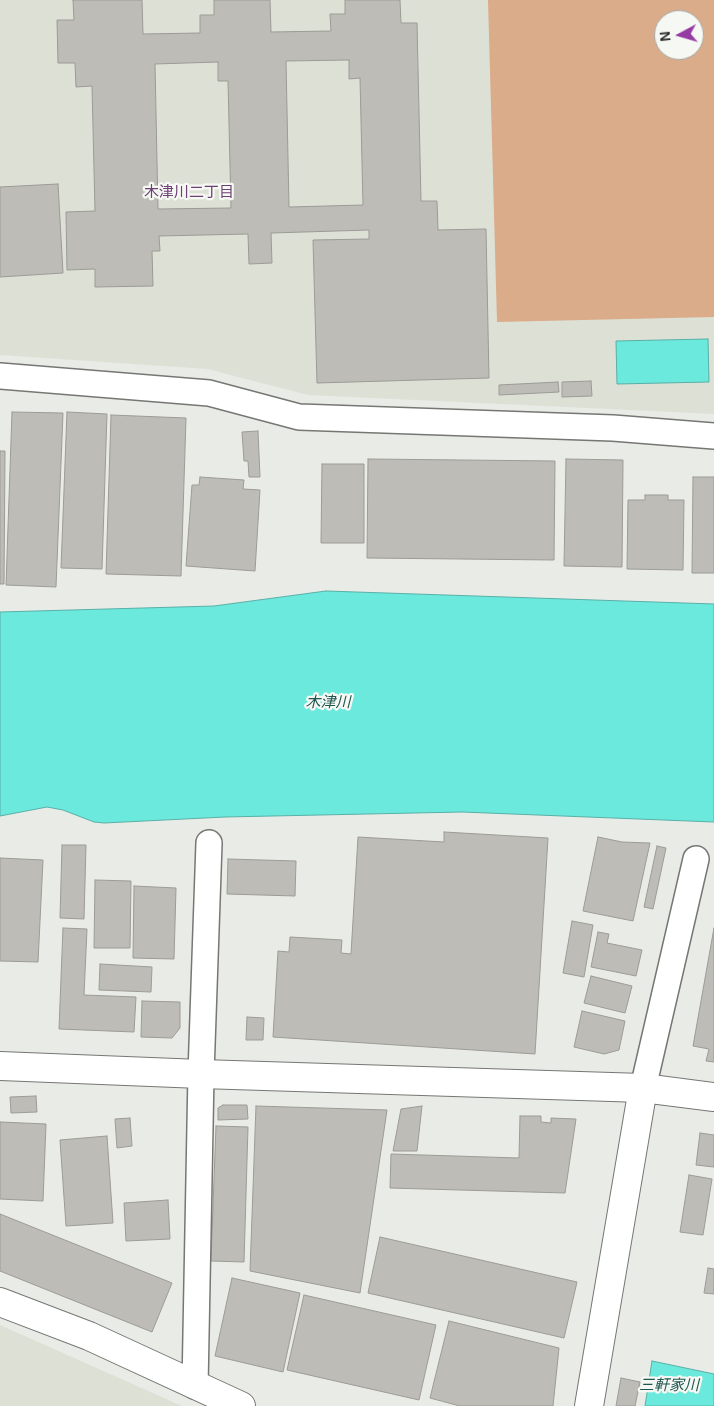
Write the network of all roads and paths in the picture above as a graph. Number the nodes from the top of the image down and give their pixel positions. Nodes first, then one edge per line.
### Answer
1 (0, 376) edge
2 (714, 436) edge
3 (209, 843) dead end
4 (696, 858) dead end
5 (0, 1066) edge
6 (200, 1074) junction
7 (643, 1088) junction
8 (714, 1097) edge
9 (0, 1302) edge
10 (195, 1386) junction
11 (241, 1406) edge
12 (589, 1406) edge

1 - 2 street
3 - 6 street
4 - 7 street
5 - 6 street
6 - 7 street
6 - 10 street
7 - 8 street
7 - 12 street
9 - 10 street
10 - 11 street

